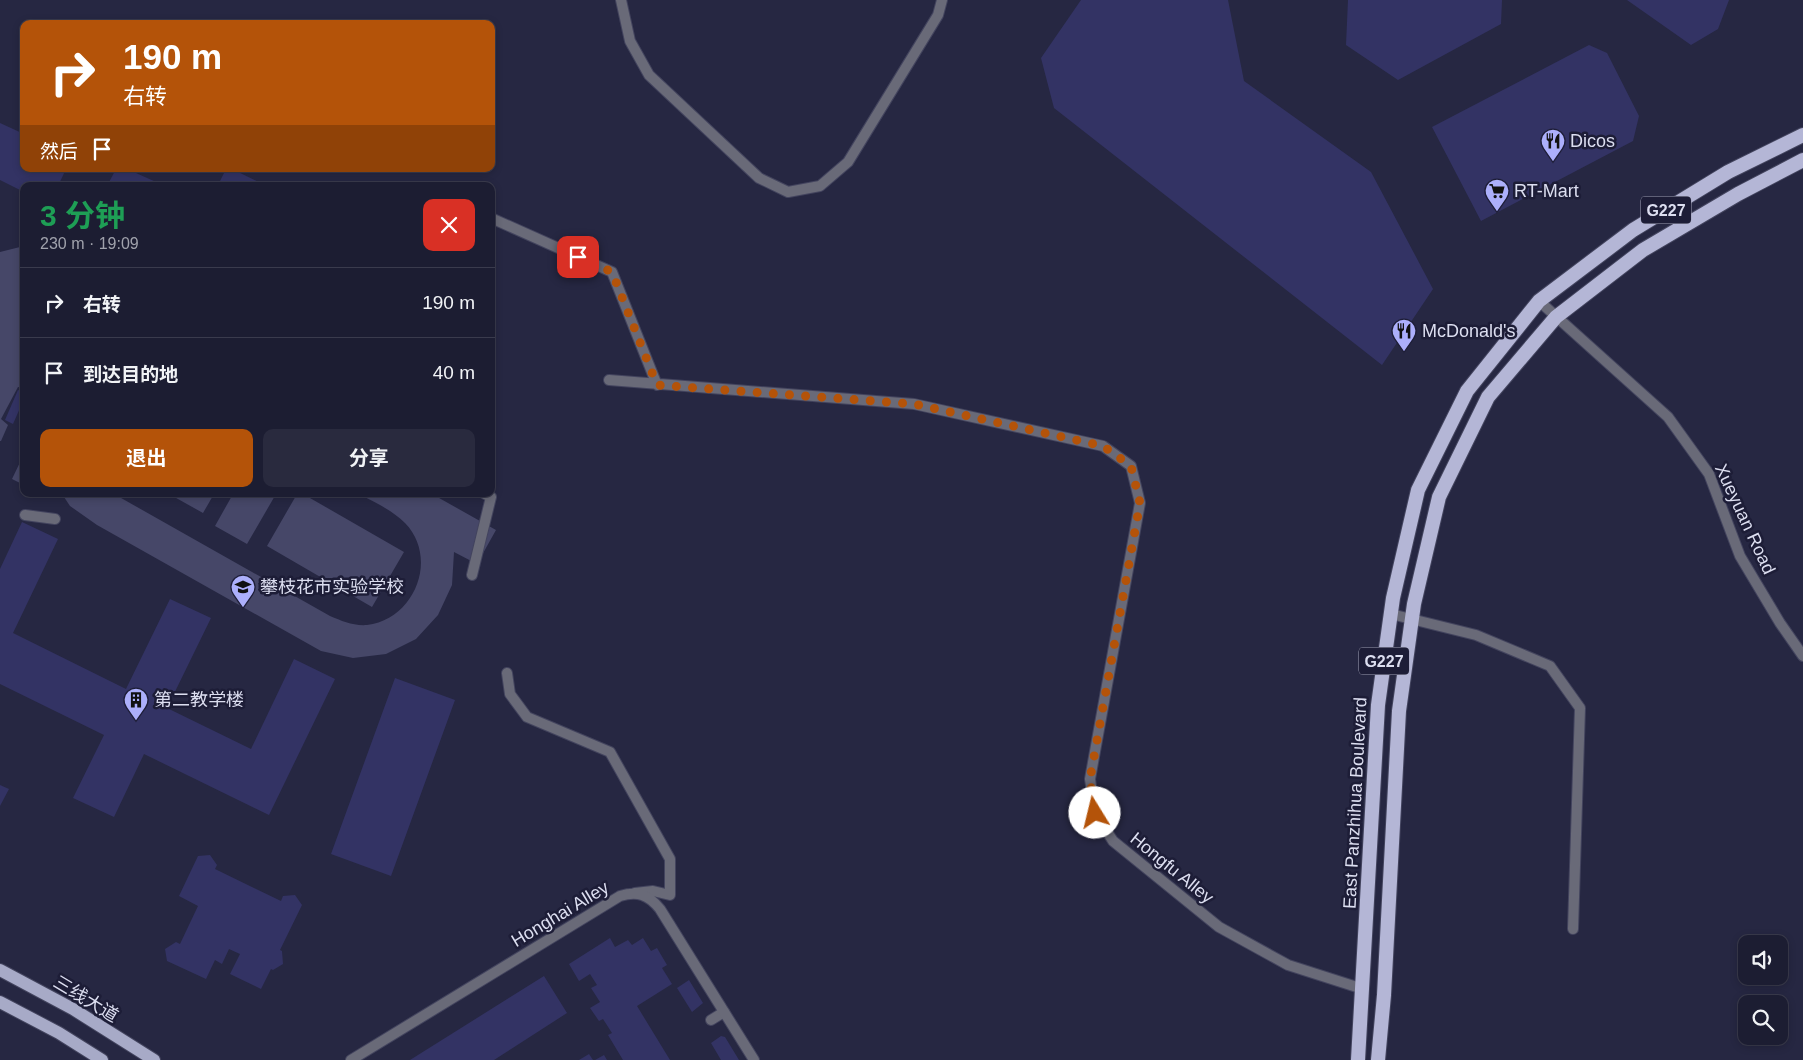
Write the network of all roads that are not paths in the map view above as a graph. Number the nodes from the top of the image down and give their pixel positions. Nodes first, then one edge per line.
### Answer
1 (621, 0) edge
2 (942, 0) edge
3 (1803, 135) edge
4 (1803, 160) edge
5 (495, 220) edge
6 (1539, 301) junction
7 (1556, 317) junction
8 (609, 380) dead end
9 (657, 385) junction
10 (491, 497) edge
11 (25, 515) dead end
12 (55, 519) dead end
13 (472, 575) dead end
14 (1391, 614) junction
15 (1411, 619) junction
16 (1803, 656) edge
17 (507, 672) dead end
18 (629, 894) junction
19 (1574, 929) dead end
20 (0, 970) edge
21 (1363, 989) junction
22 (0, 1002) edge
23 (724, 1012) junction
24 (711, 1020) dead end
25 (102, 1060) edge
26 (154, 1060) edge
27 (351, 1060) edge
28 (754, 1060) edge
29 (1358, 1060) edge
30 (1378, 1060) edge

1 - 2 street
3 - 6 highway, East Panzhihua Boulevard / G227
4 - 7 highway, G227
5 - 9 street
6 - 7 street, Xueyuan Road
6 - 14 highway, East Panzhihua Boulevard / G227
7 - 15 highway, G227
7 - 16 street, Xueyuan Road
8 - 9 street, Hongfu Alley
9 - 21 street, Hongfu Alley
10 - 13 street
11 - 12 street
14 - 15 street
14 - 21 highway, East Panzhihua Boulevard / G227
15 - 19 street
15 - 30 highway, G227
17 - 18 street
18 - 23 street, Honghai Alley
18 - 27 street, Honghai Alley
20 - 26 main road, 三线大道
21 - 29 highway, East Panzhihua Boulevard / G227
22 - 25 main road
23 - 24 street
23 - 28 street, Honghai Alley

